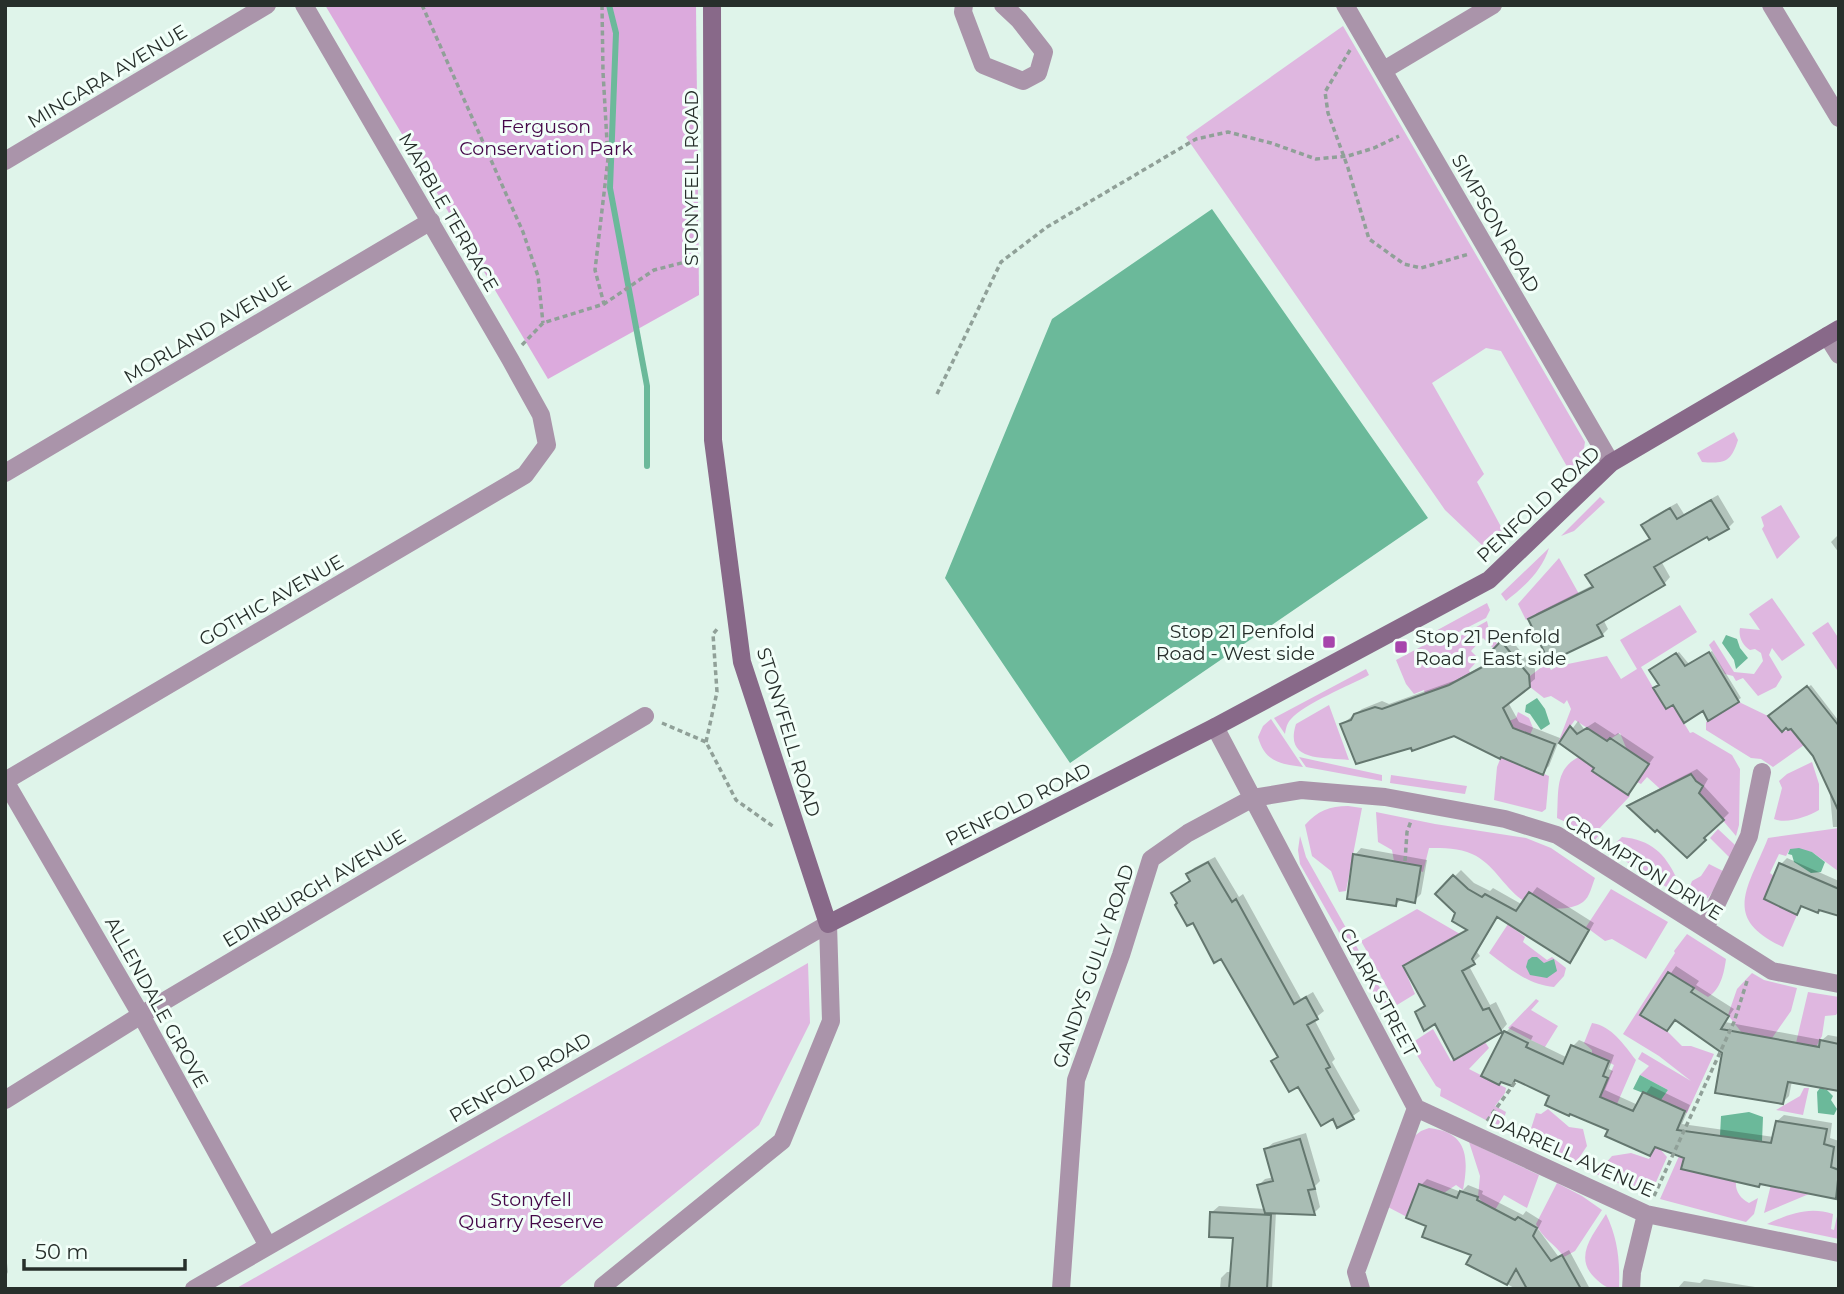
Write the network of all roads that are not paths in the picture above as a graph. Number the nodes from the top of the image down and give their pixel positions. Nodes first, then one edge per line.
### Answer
1 (267, 5) edge
2 (304, 5) edge
3 (712, 5) edge
4 (964, 5) edge
5 (1003, 5) edge
6 (1345, 5) edge
7 (1493, 5) edge
8 (1771, 5) edge
9 (1384, 70) junction
10 (1839, 118) edge
11 (5, 161) edge
12 (431, 221) junction
13 (1833, 333) edge
14 (1839, 355) edge
15 (547, 444) joint
16 (1611, 463) junction
17 (5, 473) edge
18 (645, 716) road end
19 (1215, 727) junction
20 (1762, 772) dead end
21 (5, 781) edge
22 (1253, 798) junction
23 (828, 924) junction
24 (1705, 928) junction
25 (1839, 984) edge
26 (141, 1015) junction
27 (5, 1100) edge
28 (1416, 1108) junction
29 (1646, 1214) junction
30 (268, 1245) junction
31 (1839, 1253) edge
32 (194, 1289) edge
33 (603, 1289) edge
34 (1061, 1289) edge
35 (1360, 1289) edge
36 (1631, 1289) edge

1 - 11 street, MINGARA AVENUE
2 - 12 street, MARBLE TERRACE
3 - 23 street, STONYFELL ROAD
4 - 5 street
6 - 9 street, SIMPSON ROAD
7 - 9 street
8 - 10 street
9 - 16 street, SIMPSON ROAD
12 - 15 street, MARBLE TERRACE
12 - 17 street, MORLAND AVENUE
13 - 14 street
13 - 16 street, PENFOLD ROAD
15 - 21 street, GOTHIC AVENUE
16 - 19 street, PENFOLD ROAD
18 - 26 street, EDINBURGH AVENUE
19 - 22 street, CLARK STREET
19 - 23 street, PENFOLD ROAD
20 - 24 street
21 - 26 street, ALLENDALE GROVE
22 - 24 street, CROMPTON DRIVE
22 - 28 street, CLARK STREET
22 - 34 street, GANDYS GULLY ROAD
23 - 30 street, PENFOLD ROAD
23 - 33 street, STONYFELL ROAD
24 - 25 street, CROMPTON DRIVE
26 - 27 street, EDINBURGH AVENUE
26 - 30 street, ALLENDALE GROVE
28 - 29 street, DARRELL AVENUE
28 - 35 street
29 - 31 street, DARRELL AVENUE
29 - 36 street
30 - 32 street, PENFOLD ROAD

